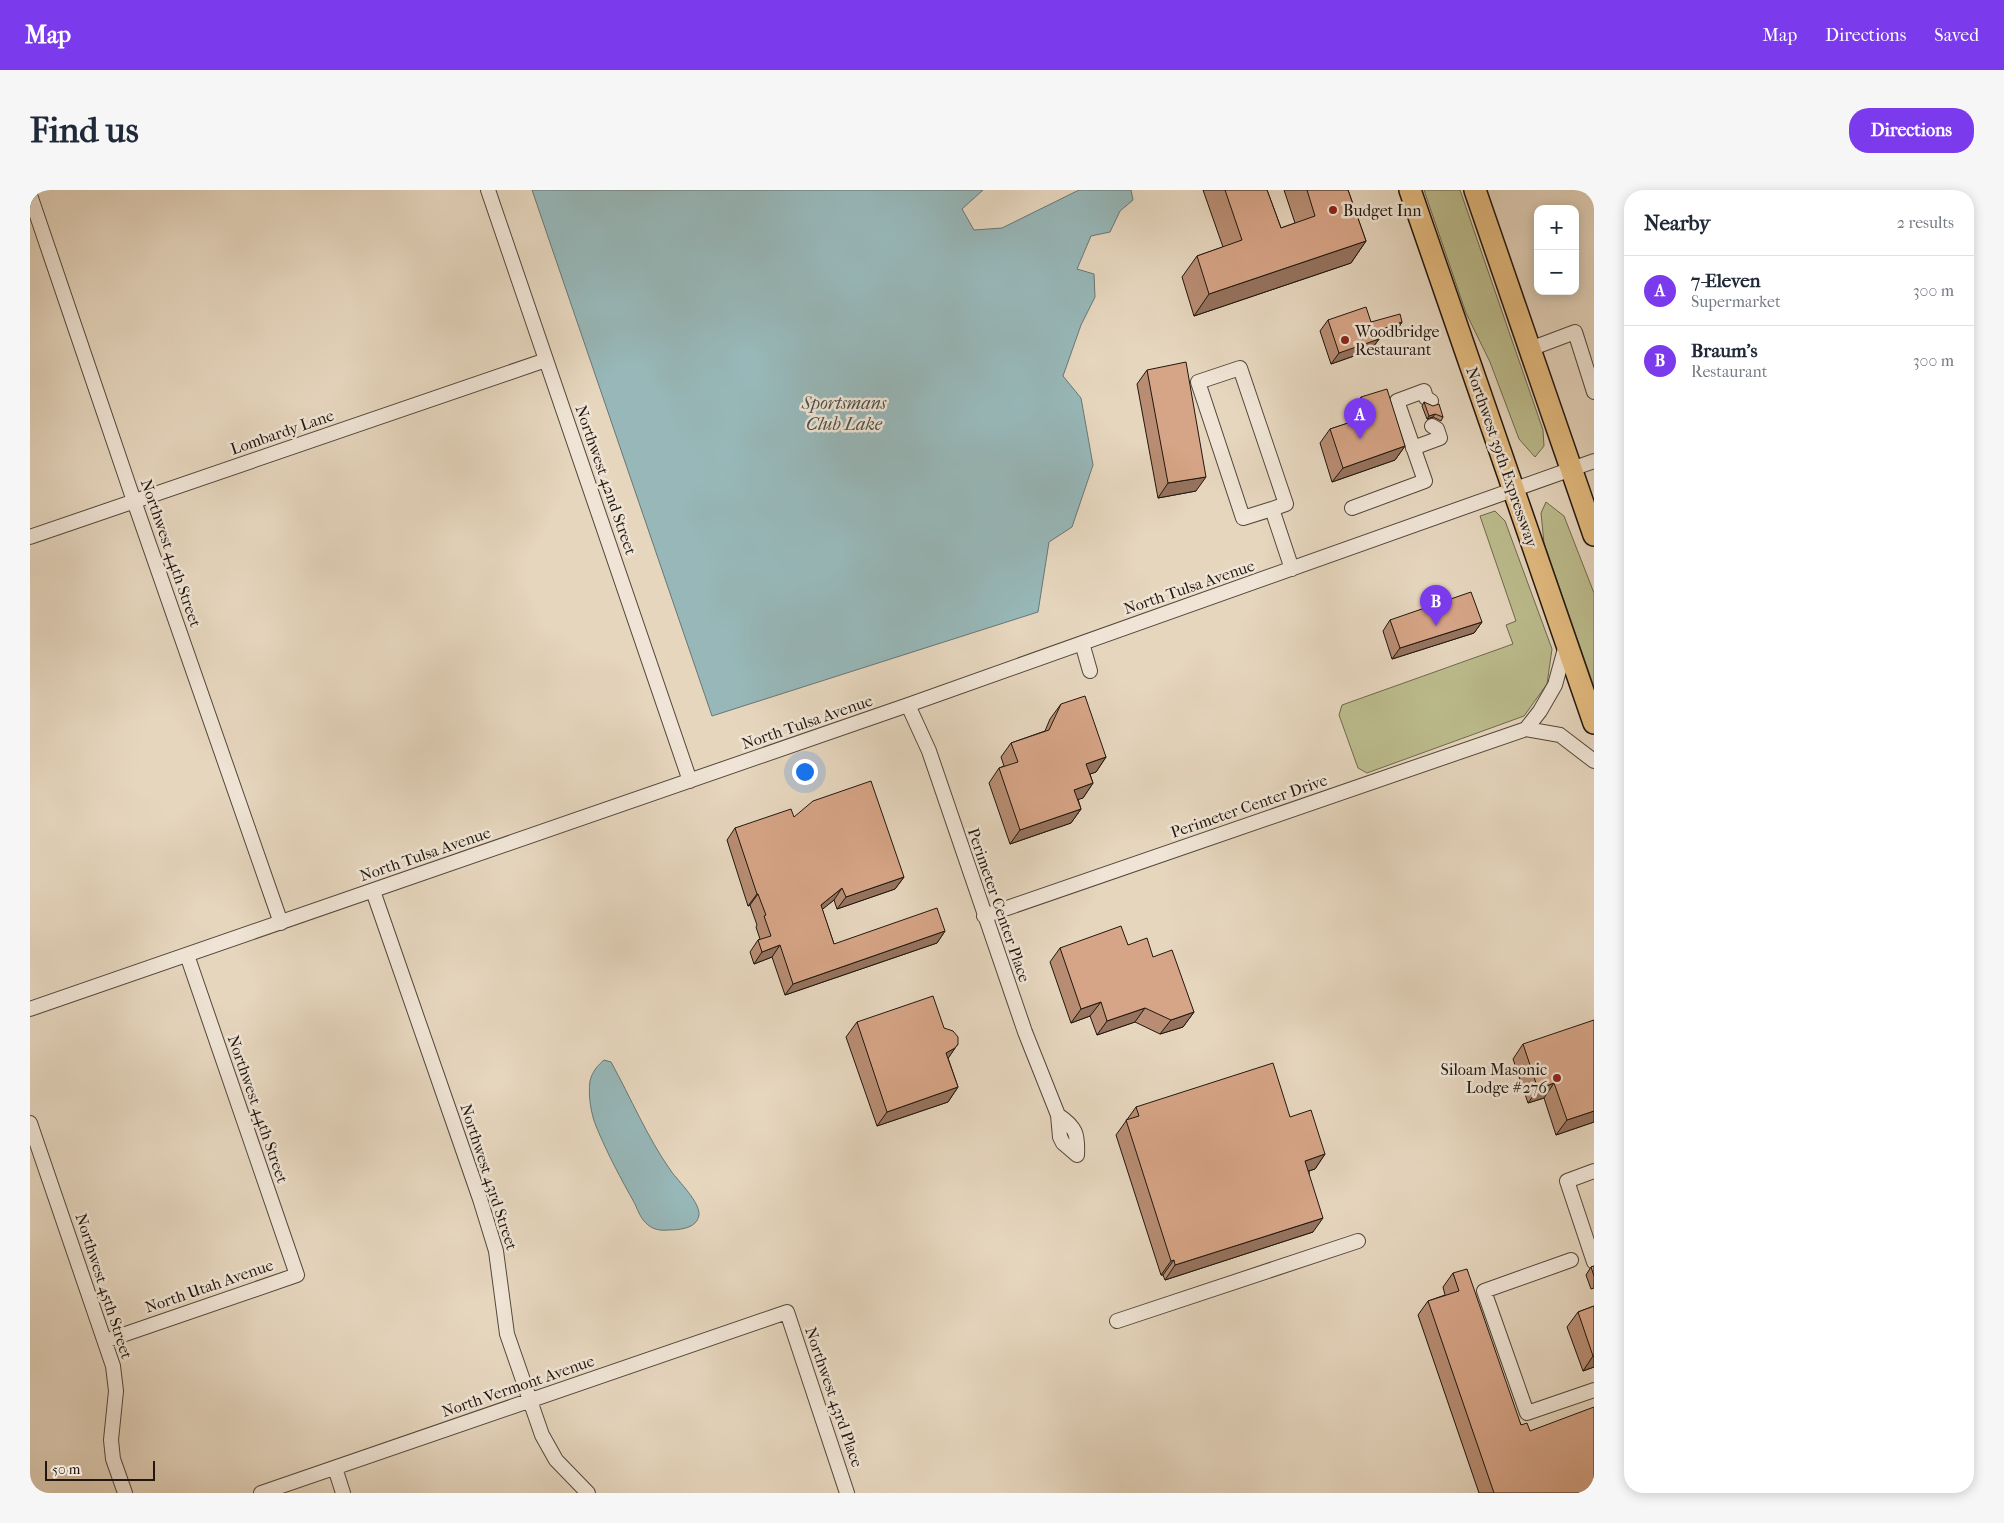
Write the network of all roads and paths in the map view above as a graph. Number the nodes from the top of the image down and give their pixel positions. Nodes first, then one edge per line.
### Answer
1 (488, 190) edge
2 (1410, 190) edge
3 (1474, 190) edge
4 (30, 195) edge
5 (1530, 350) junction
6 (546, 360) junction
7 (1594, 392) edge
8 (1427, 401) edge
9 (1436, 426) dead end
10 (1413, 448) junction
11 (1594, 462) edge
12 (1571, 469) junction
13 (1513, 491) junction
14 (134, 501) junction
15 (1352, 508) dead end
16 (1272, 509) junction
17 (1594, 535) edge
18 (30, 537) edge
19 (1292, 569) junction
20 (1567, 641) junction
21 (1082, 643) junction
22 (1090, 671) dead end
23 (908, 705) junction
24 (1594, 723) edge
25 (1526, 728) junction
26 (1594, 761) edge
27 (690, 781) junction
28 (373, 891) junction
29 (984, 916) junction
30 (281, 922) junction
31 (187, 955) junction
32 (30, 1009) edge
33 (1058, 1115) dead end
34 (30, 1123) edge
35 (1594, 1171) edge
36 (1358, 1241) dead end
37 (1571, 1260) dead end
38 (1594, 1262) edge
39 (297, 1275) joint
40 (787, 1312) joint
41 (1117, 1320) dead end
42 (105, 1341) junction
43 (1594, 1390) edge
44 (530, 1400) junction
45 (334, 1468) junction
46 (124, 1493) edge
47 (261, 1493) edge
48 (343, 1493) edge
49 (588, 1493) edge
50 (847, 1493) edge

1 - 6 street, Northwest 42nd Street
2 - 13 highway, Northwest 39th Expressway
3 - 5 highway
4 - 14 street, Northwest 44th Street
5 - 7 street
5 - 12 highway
6 - 14 street, Lombardy Lane
6 - 27 street, Northwest 42nd Street
8 - 10 street
9 - 10 street
10 - 15 street
11 - 12 street, North Tulsa Avenue
12 - 13 street, North Tulsa Avenue
12 - 17 highway
13 - 19 street, North Tulsa Avenue
13 - 20 highway, Northwest 39th Expressway
14 - 18 street, Lombardy Lane
14 - 30 street, Northwest 44th Street
16 - 16 street
16 - 19 street
19 - 21 street, North Tulsa Avenue
20 - 24 highway, Northwest 39th Expressway
20 - 25 street
21 - 22 street
21 - 23 street, North Tulsa Avenue
23 - 27 street, North Tulsa Avenue
23 - 29 street, Perimeter Center Place
25 - 26 street
25 - 29 street, Perimeter Center Drive
27 - 28 street, North Tulsa Avenue
28 - 30 street, North Tulsa Avenue
28 - 44 street, Northwest 43rd Street
29 - 33 street, Perimeter Center Place
30 - 31 street, North Tulsa Avenue
31 - 32 street, North Tulsa Avenue
31 - 39 street, Northwest 44th Street
34 - 42 street, Northwest 45th Street
35 - 38 street
36 - 41 street
37 - 43 street
39 - 42 street, North Utah Avenue
40 - 44 street, North Vermont Avenue
40 - 50 street, Northwest 43rd Place
42 - 46 street, Northwest 45th Street
44 - 45 street, North Vermont Avenue
44 - 49 street, Northwest 43rd Street
45 - 47 street, North Vermont Avenue
45 - 48 street

